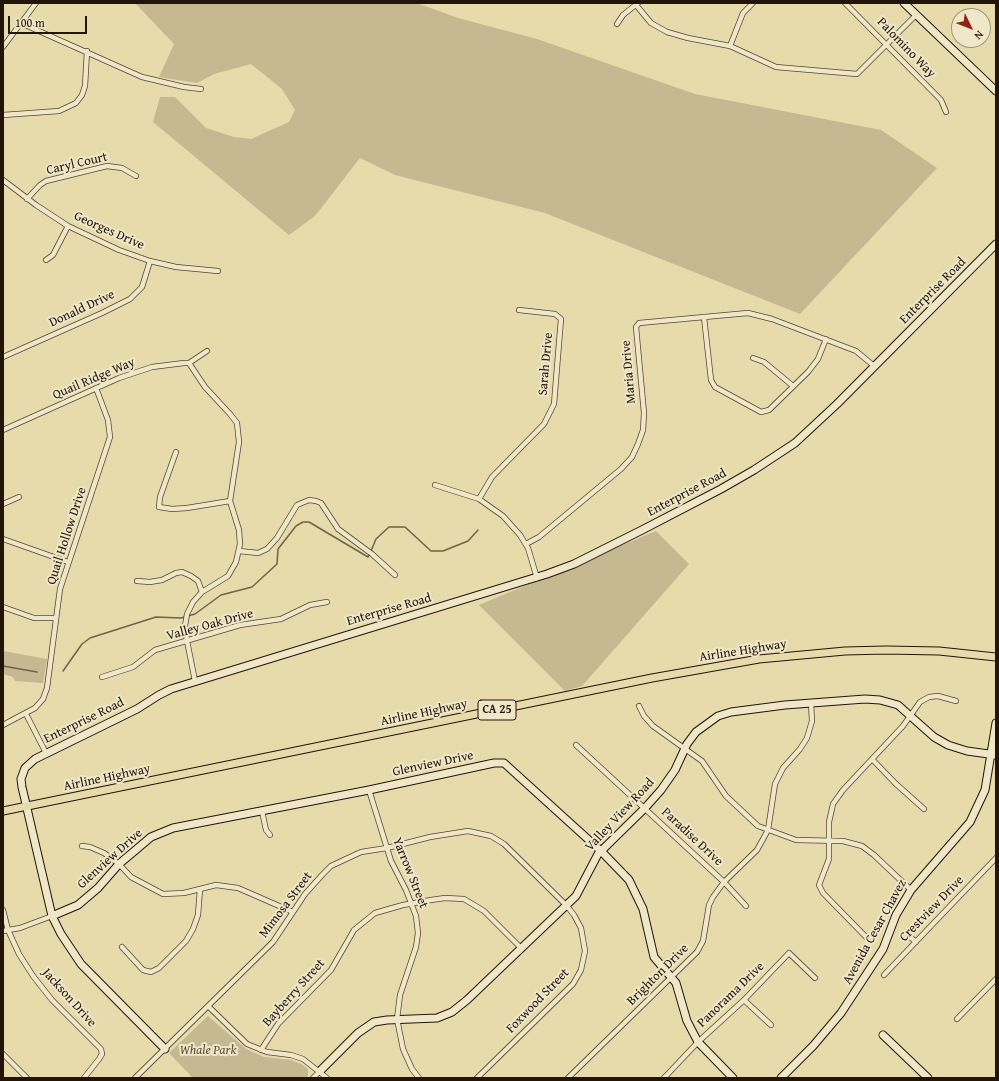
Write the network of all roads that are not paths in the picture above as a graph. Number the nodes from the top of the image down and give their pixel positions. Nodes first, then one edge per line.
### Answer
1 (36, 3) edge
2 (753, 3) edge
3 (845, 3) edge
4 (904, 3) edge
5 (637, 4) edge
6 (916, 15) junction
7 (21, 23) junction
8 (617, 24) dead end
9 (887, 45) junction
10 (730, 46) junction
11 (3, 47) edge
12 (87, 52) junction
13 (201, 89) dead end
14 (996, 91) edge
15 (946, 112) dead end
16 (3, 115) edge
17 (136, 176) dead end
18 (3, 180) edge
19 (27, 199) junction
20 (68, 226) junction
21 (996, 244) edge
22 (46, 260) dead end
23 (150, 261) junction
24 (218, 271) dead end
25 (519, 310) dead end
26 (704, 317) junction
27 (826, 340) junction
28 (207, 351) dead end
29 (3, 357) edge
30 (753, 358) dead end
31 (189, 363) junction
32 (874, 366) junction
33 (793, 386) junction
34 (96, 388) junction
35 (3, 430) edge
36 (176, 452) dead end
37 (435, 485) dead end
38 (19, 497) dead end
39 (479, 499) junction
40 (230, 501) junction
41 (3, 504) edge
42 (3, 539) edge
43 (526, 544) junction
44 (239, 551) junction
45 (68, 562) junction
46 (395, 575) dead end
47 (537, 578) junction
48 (137, 581) dead end
49 (202, 592) junction
50 (327, 602) dead end
51 (3, 607) edge
52 (56, 618) junction
53 (187, 641) junction
54 (996, 657) edge
55 (102, 677) dead end
56 (195, 680) junction
57 (956, 701) dead end
58 (811, 703) junction
59 (639, 706) dead end
60 (26, 714) junction
61 (910, 716) junction
62 (996, 723) edge
63 (3, 725) edge
64 (576, 745) dead end
65 (685, 748) junction
66 (46, 753) junction
67 (993, 755) edge
68 (872, 759) junction
69 (369, 790) junction
70 (27, 806) junction
71 (645, 808) junction
72 (924, 809) dead end
73 (3, 811) edge
74 (262, 811) junction
75 (768, 830) junction
76 (270, 835) dead end
77 (829, 840) junction
78 (82, 846) dead end
79 (387, 848) junction
80 (601, 851) junction
81 (996, 858) edge
82 (119, 864) junction
83 (724, 882) junction
84 (200, 889) junction
85 (911, 890) junction
86 (412, 903) junction
87 (567, 906) junction
88 (746, 906) dead end
89 (3, 910) edge
90 (293, 912) junction
91 (52, 916) junction
92 (5, 931) edge
93 (909, 936) dead end
94 (866, 937) dead end
95 (916, 942) junction
96 (122, 947) dead end
97 (521, 948) junction
98 (884, 974) dead end
99 (672, 978) junction
100 (815, 978) dead end
101 (996, 979) edge
102 (744, 1000) junction
103 (208, 1006) junction
104 (397, 1019) junction
105 (957, 1019) dead end
106 (771, 1026) dead end
107 (883, 1035) dead end
108 (698, 1042) junction
109 (165, 1049) junction
110 (261, 1050) junction
111 (3, 1054) edge
112 (320, 1071) junction
113 (27, 1078) edge
114 (84, 1078) edge
115 (135, 1078) edge
116 (313, 1078) edge
117 (327, 1078) edge
118 (419, 1078) edge
119 (477, 1078) edge
120 (568, 1078) edge
121 (664, 1078) edge
122 (733, 1078) edge
123 (781, 1078) edge
124 (928, 1078) edge

1 - 7 street
2 - 10 street
3 - 9 street, Palomino Way
4 - 6 street
5 - 8 street
5 - 10 street
6 - 9 street
6 - 14 street
7 - 11 street
7 - 12 street
9 - 10 street
9 - 15 street, Palomino Way
12 - 13 street
12 - 16 street
17 - 19 street, Caryl Court
18 - 19 street, Georges Drive
19 - 20 street, Georges Drive
20 - 22 street
20 - 23 street, Georges Drive
21 - 32 street, Enterprise Road
23 - 24 street, Georges Drive
23 - 29 street, Donald Drive
25 - 39 street, Sarah Drive
26 - 27 street, Maria Drive
26 - 33 street
26 - 43 street, Maria Drive
27 - 32 street, Maria Drive
27 - 33 street
28 - 31 street
30 - 33 street
31 - 34 street, Quail Ridge Way
31 - 40 street
32 - 47 street, Enterprise Road
34 - 35 street, Quail Ridge Way
34 - 45 street, Quail Hollow Drive
36 - 40 street
37 - 39 street
38 - 41 street
39 - 43 street
40 - 44 street
42 - 45 street
43 - 47 street
44 - 46 street
44 - 49 street
45 - 52 street, Quail Hollow Drive
47 - 56 street, Enterprise Road
48 - 49 street
49 - 53 street
50 - 53 street, Valley Oak Drive
51 - 52 street
52 - 60 street, Quail Hollow Drive
53 - 55 street, Valley Oak Drive
53 - 56 street
54 - 70 main road, Airline Highway / CA 25
56 - 66 street, Enterprise Road
57 - 61 street
58 - 61 street, Valley View Road
58 - 65 street, Valley View Road
58 - 75 street, Brighton Drive
59 - 65 street
60 - 63 street, Quail Hollow Drive
60 - 66 street
61 - 67 street, Valley View Road
61 - 68 street
62 - 67 street, Avenida Cesar Chavez
64 - 71 street, Paradise Drive
65 - 71 street, Valley View Road
65 - 75 street
66 - 70 street, Enterprise Road
67 - 85 street, Avenida Cesar Chavez
68 - 72 street
68 - 77 street
69 - 74 street, Glenview Drive
69 - 79 street, Yarrow Street
69 - 80 street, Glenview Drive
70 - 73 main road, Airline Highway / CA 25
70 - 91 street, Enterprise Road
71 - 80 street, Valley View Road
71 - 83 street, Paradise Drive
74 - 76 street
74 - 82 street, Glenview Drive
75 - 77 street
75 - 83 street, Brighton Drive
77 - 85 street
77 - 94 street
78 - 82 street
79 - 86 street, Yarrow Street
79 - 87 street, Mimosa Street
79 - 90 street, Mimosa Street
80 - 87 street, Valley View Road
80 - 99 street, Glenview Drive
81 - 95 street, Crestview Drive
82 - 84 street
82 - 91 street, Glenview Drive
83 - 88 street, Paradise Drive
83 - 99 street, Brighton Drive
84 - 90 street
84 - 96 street
85 - 123 street, Avenida Cesar Chavez
86 - 97 street, Bayberry Street
86 - 104 street, Yarrow Street
86 - 110 street, Bayberry Street
87 - 97 street, Valley View Road
87 - 119 street, Foxwood Street
89 - 92 street, Jackson Drive
90 - 103 street, Mimosa Street
91 - 92 street, Glenview Drive
91 - 109 street, Enterprise Road
92 - 114 street, Jackson Drive
93 - 95 street
95 - 98 street, Crestview Drive
97 - 104 street, Valley View Road
99 - 108 street, Glenview Drive
99 - 120 street, Brighton Drive
100 - 102 street, Panorama Drive
101 - 105 street
102 - 106 street
102 - 108 street, Panorama Drive
103 - 109 street, Mimosa Street
103 - 110 street
104 - 112 street, Valley View Road
104 - 118 street, Yarrow Street
107 - 124 street
108 - 121 street, Panorama Drive
108 - 122 street, Glenview Drive
109 - 115 street, Mimosa Street
110 - 112 street
111 - 113 street
112 - 116 street
112 - 117 street

